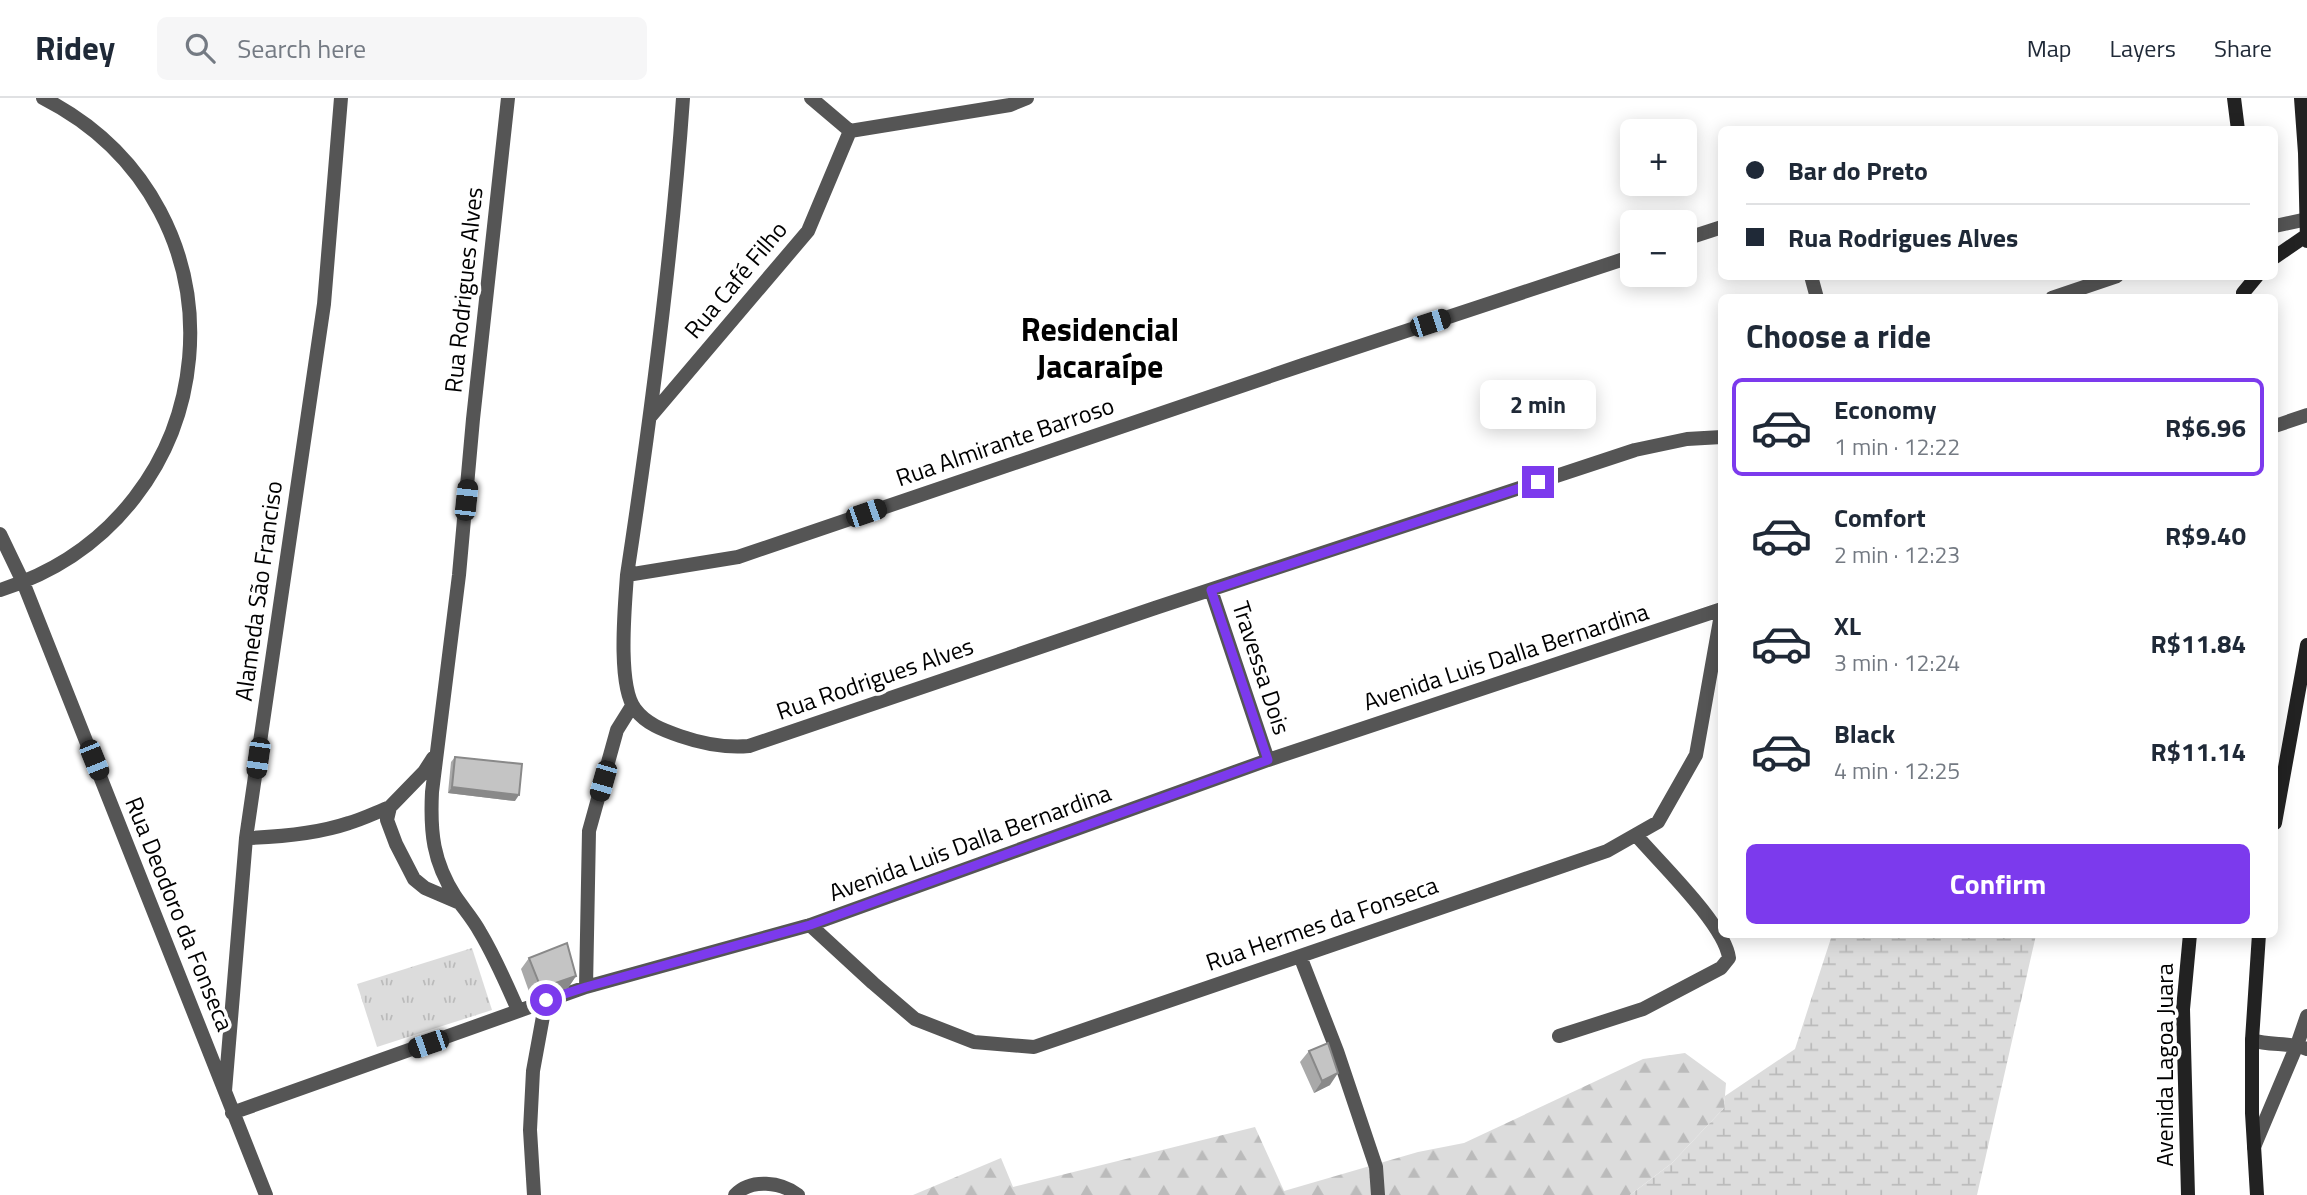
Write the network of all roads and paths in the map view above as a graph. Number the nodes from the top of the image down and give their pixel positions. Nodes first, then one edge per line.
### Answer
1 (43, 98) edge
2 (341, 98) edge
3 (508, 98) edge
4 (683, 98) edge
5 (811, 98) edge
6 (1027, 98) edge
7 (2234, 98) edge
8 (2301, 98) edge
9 (67, 104) edge
10 (2238, 126) edge
11 (850, 131) junction
12 (2306, 153) edge
13 (2306, 219) edge
14 (2278, 225) edge
15 (1718, 228) edge
16 (1697, 235) edge
17 (2307, 235) edge
18 (2307, 241) edge
19 (2278, 255) edge
20 (1620, 260) edge
21 (2105, 280) edge
22 (2064, 294) edge
23 (2307, 415) edge
24 (649, 419) junction
25 (2278, 425) edge
26 (1718, 437) edge
27 (0, 534) edge
28 (627, 575) junction
29 (23, 583) junction
30 (0, 590) edge
31 (1211, 590) junction
32 (1718, 610) edge
33 (1718, 631) edge
34 (2307, 645) edge
35 (632, 706) junction
36 (436, 754) junction
37 (1268, 760) junction
38 (2278, 806) edge
39 (390, 807) junction
40 (1636, 835) junction
41 (246, 838) junction
42 (460, 903) junction
43 (810, 925) junction
44 (1718, 931) edge
45 (1722, 938) edge
46 (2190, 938) edge
47 (2259, 938) edge
48 (1300, 956) junction
49 (586, 987) junction
50 (546, 1000) junction
51 (519, 1010) junction
52 (2307, 1016) edge
53 (1559, 1036) dead end
54 (2252, 1040) junction
55 (2302, 1047) edge
56 (225, 1091) junction
57 (232, 1113) junction
58 (2254, 1147) junction
59 (737, 1193) edge
60 (266, 1195) edge
61 (534, 1195) edge
62 (798, 1195) edge
63 (1378, 1195) edge
64 (2188, 1195) edge
65 (2257, 1195) edge

1 - 9 street
2 - 41 street, Alameda São Franciso
3 - 36 street, Rua Rodrigues Alves
4 - 24 street
5 - 11 street
6 - 11 street
7 - 10 main road
8 - 12 main road
9 - 29 street
11 - 24 street, Rua Café Filho
12 - 13 main road
13 - 14 street
13 - 17 main road
15 - 16 street
17 - 18 main road
17 - 19 main road
20 - 28 street, Rua Almirante Barroso
21 - 22 street
23 - 25 street
24 - 28 street
26 - 31 street, Rua Rodrigues Alves
27 - 29 street, Rua Deodoro da Fonseca
28 - 35 street
29 - 30 street
29 - 56 street, Rua Deodoro da Fonseca
31 - 35 street, Rua Rodrigues Alves
31 - 37 street, Travessa Dois
32 - 37 street, Avenida Luis Dalla Bernardina
33 - 40 street, Rua Hermes da Fonseca
34 - 38 main road
35 - 49 street
36 - 39 street
36 - 42 street, Rua Rodrigues Alves
37 - 43 street, Avenida Luis Dalla Bernardina
39 - 41 street
39 - 42 street
40 - 44 street
40 - 48 street, Rua Hermes da Fonseca
41 - 56 street, Alameda São Franciso
42 - 51 street, Rua Rodrigues Alves
43 - 48 street, Rua Hermes da Fonseca
43 - 49 street, Avenida Luis Dalla Bernardina
45 - 53 street
46 - 64 main road, Avenida Lagoa Juara
47 - 54 main road
48 - 63 street
49 - 50 street, Avenida Luis Dalla Bernardina
50 - 51 street, Avenida Luis Dalla Bernardina
50 - 61 street
51 - 57 street, Avenida Luis Dalla Bernardina
52 - 55 street
54 - 55 street
54 - 58 main road
55 - 58 street
56 - 57 street, Rua Deodoro da Fonseca
57 - 60 street, Rua Deodoro da Fonseca
58 - 65 main road
59 - 62 street

